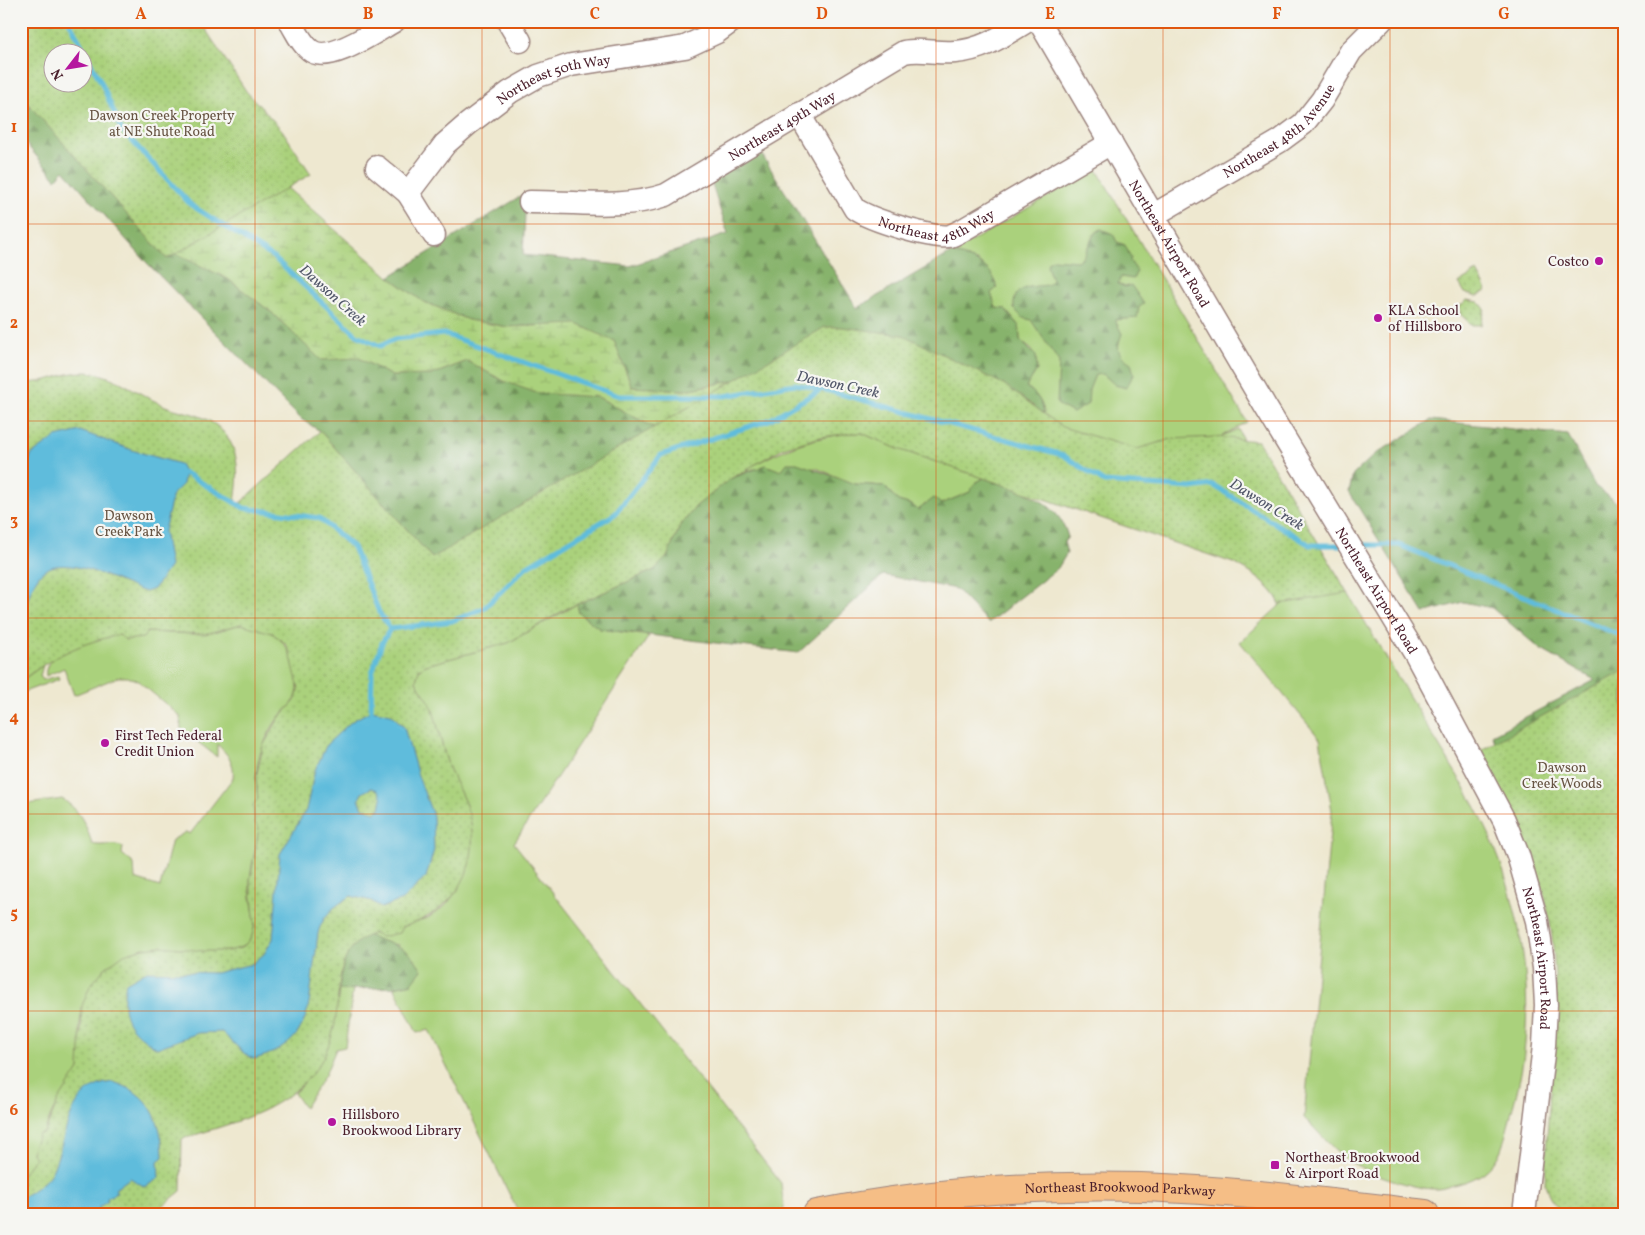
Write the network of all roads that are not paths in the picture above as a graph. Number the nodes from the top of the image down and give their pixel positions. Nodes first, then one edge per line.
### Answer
1 (290, 21) edge
2 (394, 21) edge
3 (508, 21) edge
4 (732, 21) edge
5 (1027, 21) edge
6 (1039, 21) edge
7 (1381, 21) edge
8 (520, 40) dead end
9 (799, 114) junction
10 (1111, 143) junction
11 (378, 167) dead end
12 (408, 193) junction
13 (530, 202) dead end
14 (1154, 215) junction
15 (434, 235) dead end
16 (817, 1214) edge
17 (1425, 1214) edge
18 (1524, 1214) edge

1 - 2 street
3 - 8 street
4 - 12 street, Northeast 50th Way
5 - 9 street, Northeast 49th Way
6 - 10 street, Northeast Airport Road
7 - 14 street, Northeast 48th Avenue
9 - 10 street, Northeast 48th Way
9 - 13 street, Northeast 49th Way
10 - 14 street, Northeast Airport Road
11 - 12 street
12 - 15 street
14 - 18 street, Northeast Airport Road
16 - 17 main road, Northeast Brookwood Parkway

